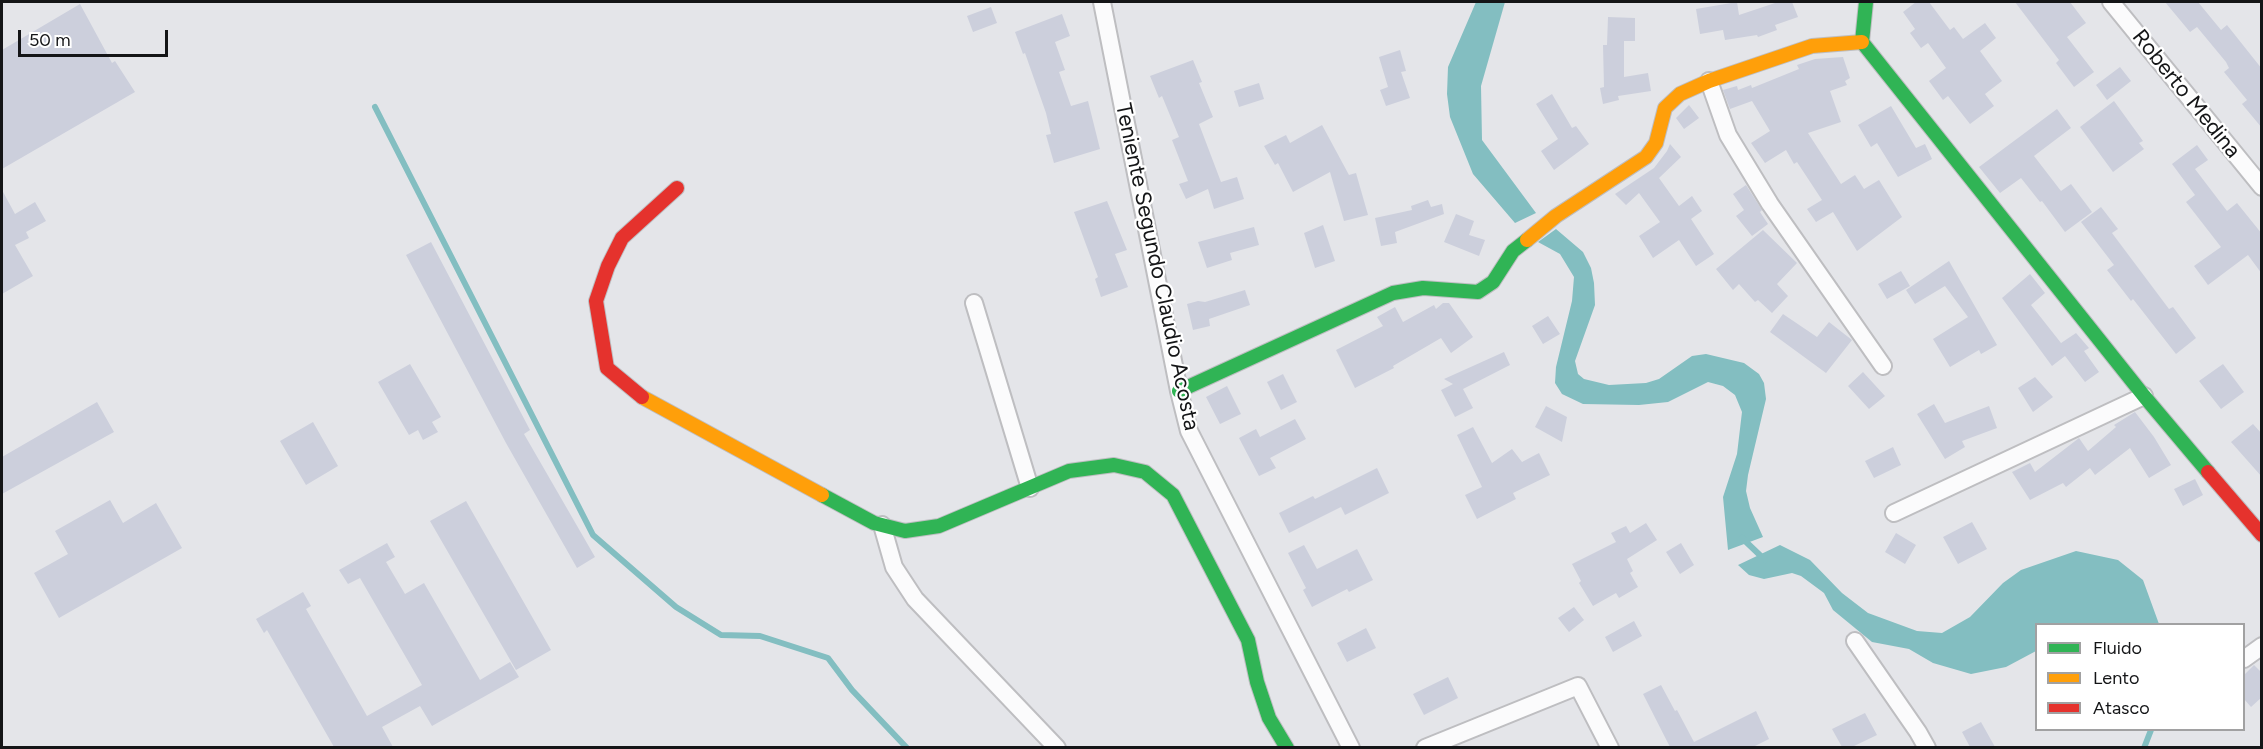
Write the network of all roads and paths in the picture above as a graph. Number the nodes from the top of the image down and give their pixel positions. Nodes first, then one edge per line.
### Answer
1 (1102, 2) edge
2 (1866, 2) edge
3 (2111, 2) edge
4 (1862, 42) junction
5 (1709, 81) junction
6 (2262, 187) edge
7 (677, 188) dead end
8 (974, 303) dead end
9 (1883, 366) dead end
10 (1179, 391) junction
11 (2144, 396) junction
12 (1030, 488) junction
13 (1894, 513) dead end
14 (882, 525) junction
15 (2262, 535) edge
16 (1855, 641) dead end
17 (2262, 646) edge
18 (2245, 658) edge
19 (1057, 747) edge
20 (1287, 747) edge
21 (1352, 747) edge
22 (1425, 747) edge
23 (1610, 747) edge
24 (1927, 747) edge

1 - 10 street, Teniente Segundo Claudio Acosta
2 - 4 street
3 - 6 street, Roberto Medina
4 - 5 street
4 - 11 street
5 - 9 street
5 - 10 street
7 - 14 street
8 - 12 street
10 - 21 street, Teniente Segundo Claudio Acosta
11 - 13 street
11 - 15 street
12 - 14 street
12 - 20 street
14 - 19 street
16 - 24 street
17 - 18 street
22 - 23 street

